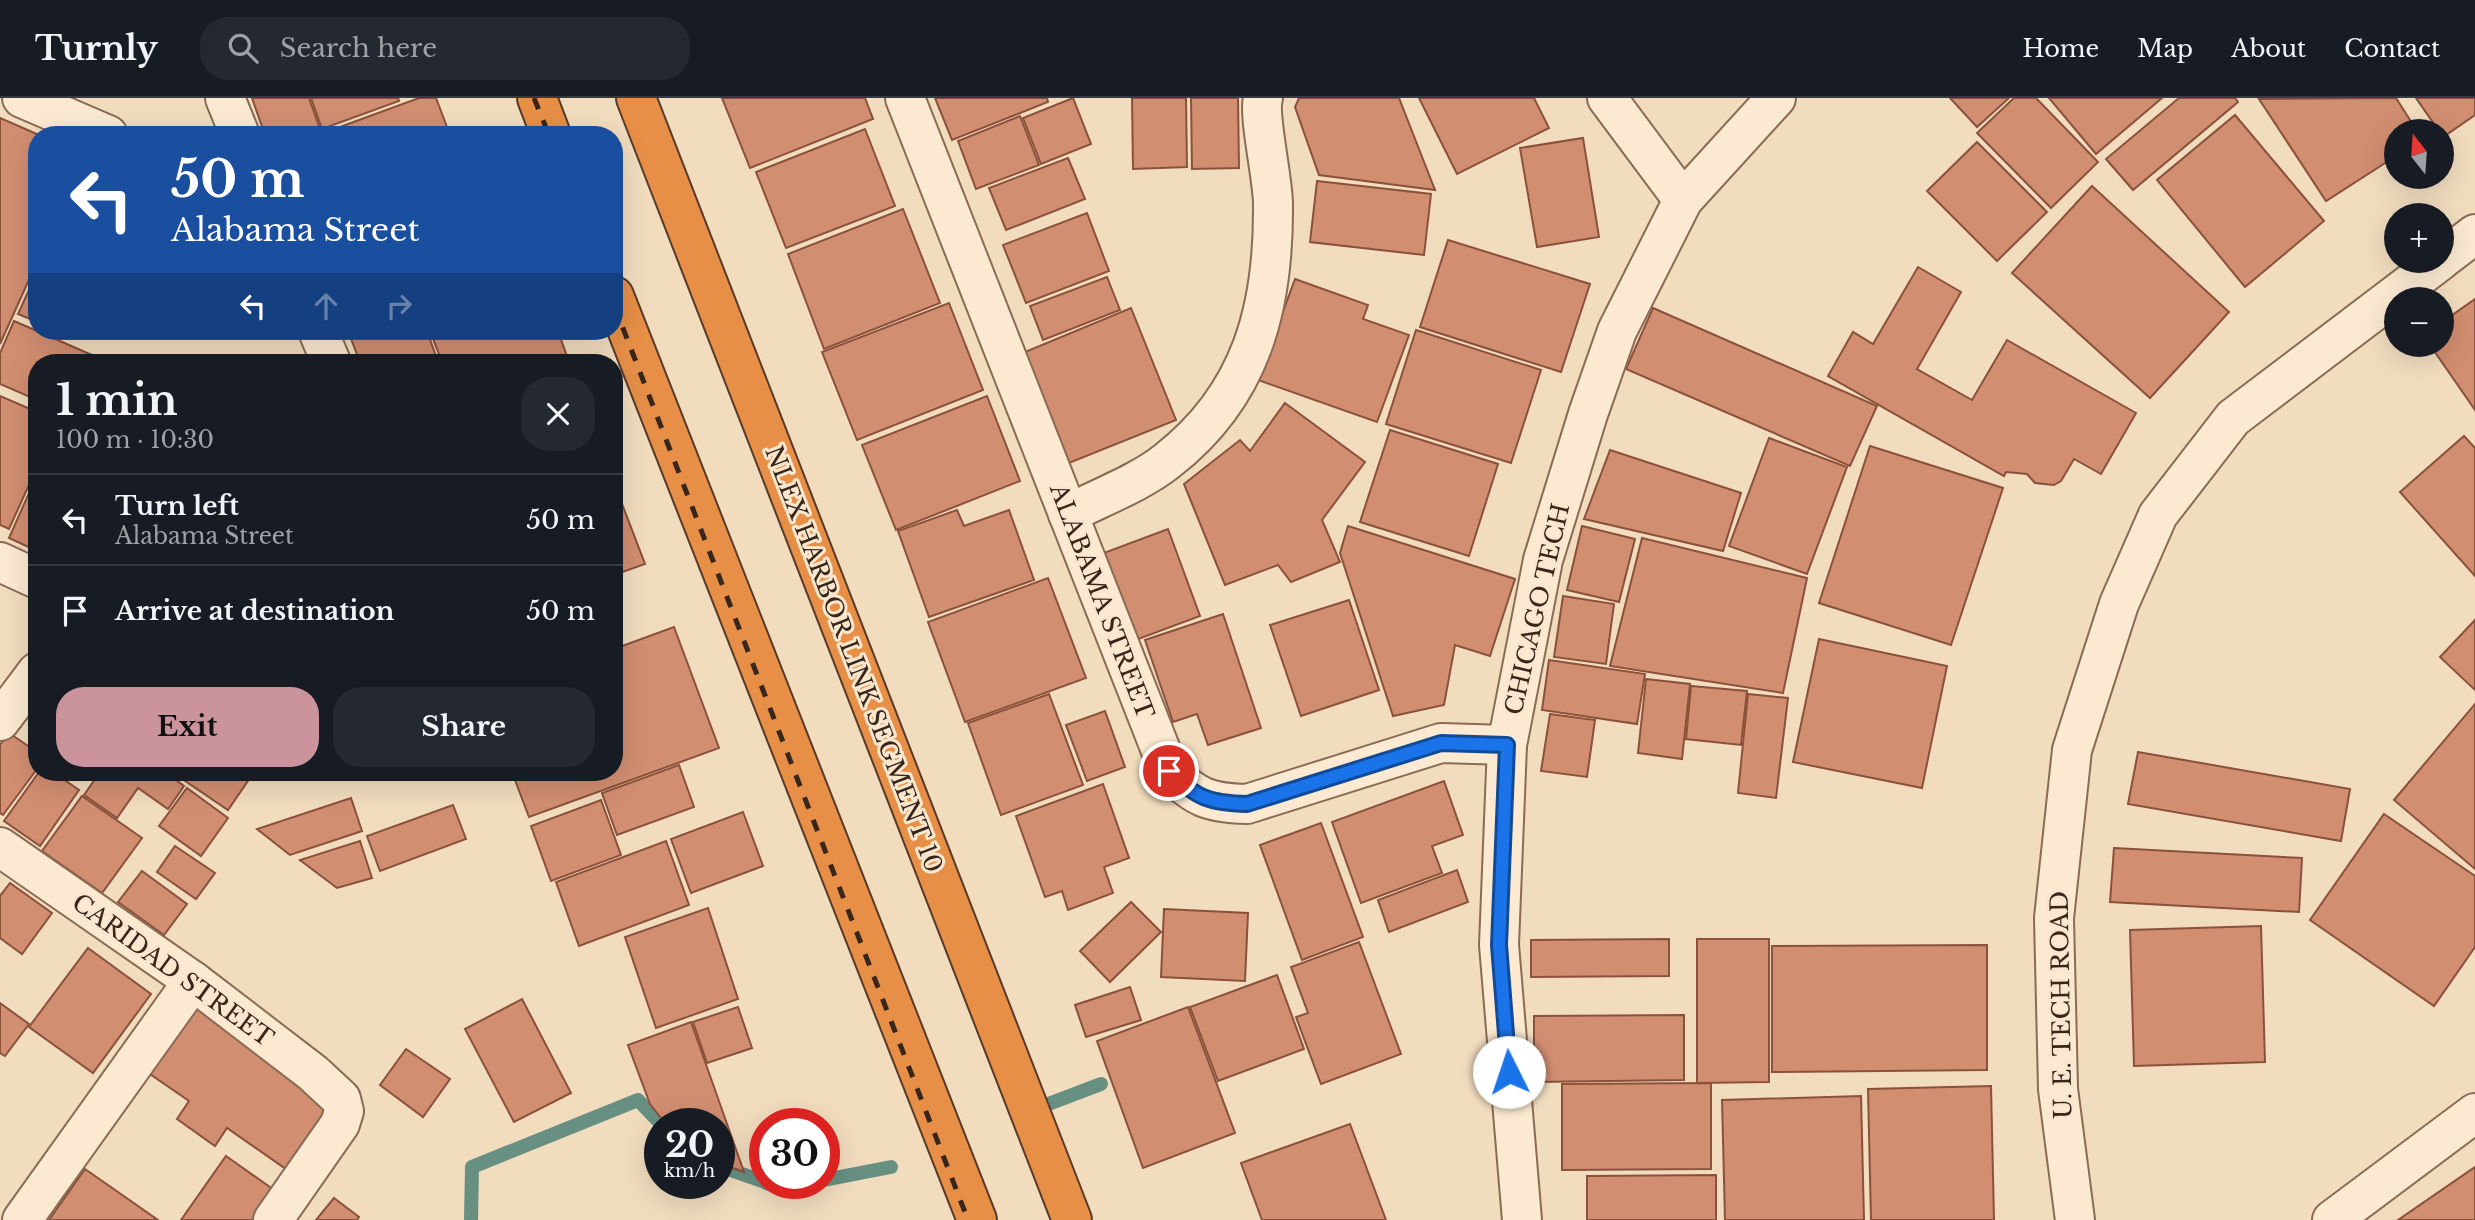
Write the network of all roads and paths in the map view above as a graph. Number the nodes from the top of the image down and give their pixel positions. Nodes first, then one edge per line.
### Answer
1 (22, 98) edge
2 (225, 98) edge
3 (537, 98) edge
4 (636, 98) edge
5 (905, 98) edge
6 (1263, 98) edge
7 (1607, 98) edge
8 (1776, 98) edge
9 (87, 126) edge
10 (236, 126) edge
11 (548, 126) edge
12 (1683, 200) junction
13 (2475, 234) edge
14 (2454, 250) edge
15 (2423, 273) edge
16 (623, 319) edge
17 (1068, 514) junction
18 (0, 562) edge
19 (28, 575) edge
20 (28, 684) edge
21 (0, 722) edge
22 (1507, 745) junction
23 (0, 847) edge
24 (193, 981) junction
25 (2475, 1113) edge
26 (22, 1220) edge
27 (273, 1220) edge
28 (977, 1220) edge
29 (1072, 1220) edge
30 (1522, 1220) edge
31 (2075, 1220) edge
32 (2332, 1220) edge

1 - 9 street
2 - 10 street
3 - 11 highway
4 - 29 highway, NLEX HARBOR LINK SEGMENT 10
5 - 17 street, ALABAMA STREET
6 - 17 street
7 - 12 street
8 - 12 street, CHICAGO TECH
12 - 22 street, CHICAGO TECH
13 - 14 street, U. E. TECH ROAD
15 - 31 street, U. E. TECH ROAD
16 - 28 highway
17 - 22 street, ALABAMA STREET
18 - 19 street
20 - 21 street
22 - 30 street, CHICAGO TECH
23 - 24 street, CARIDAD STREET
24 - 26 street
24 - 27 street, CARIDAD STREET
25 - 32 street

